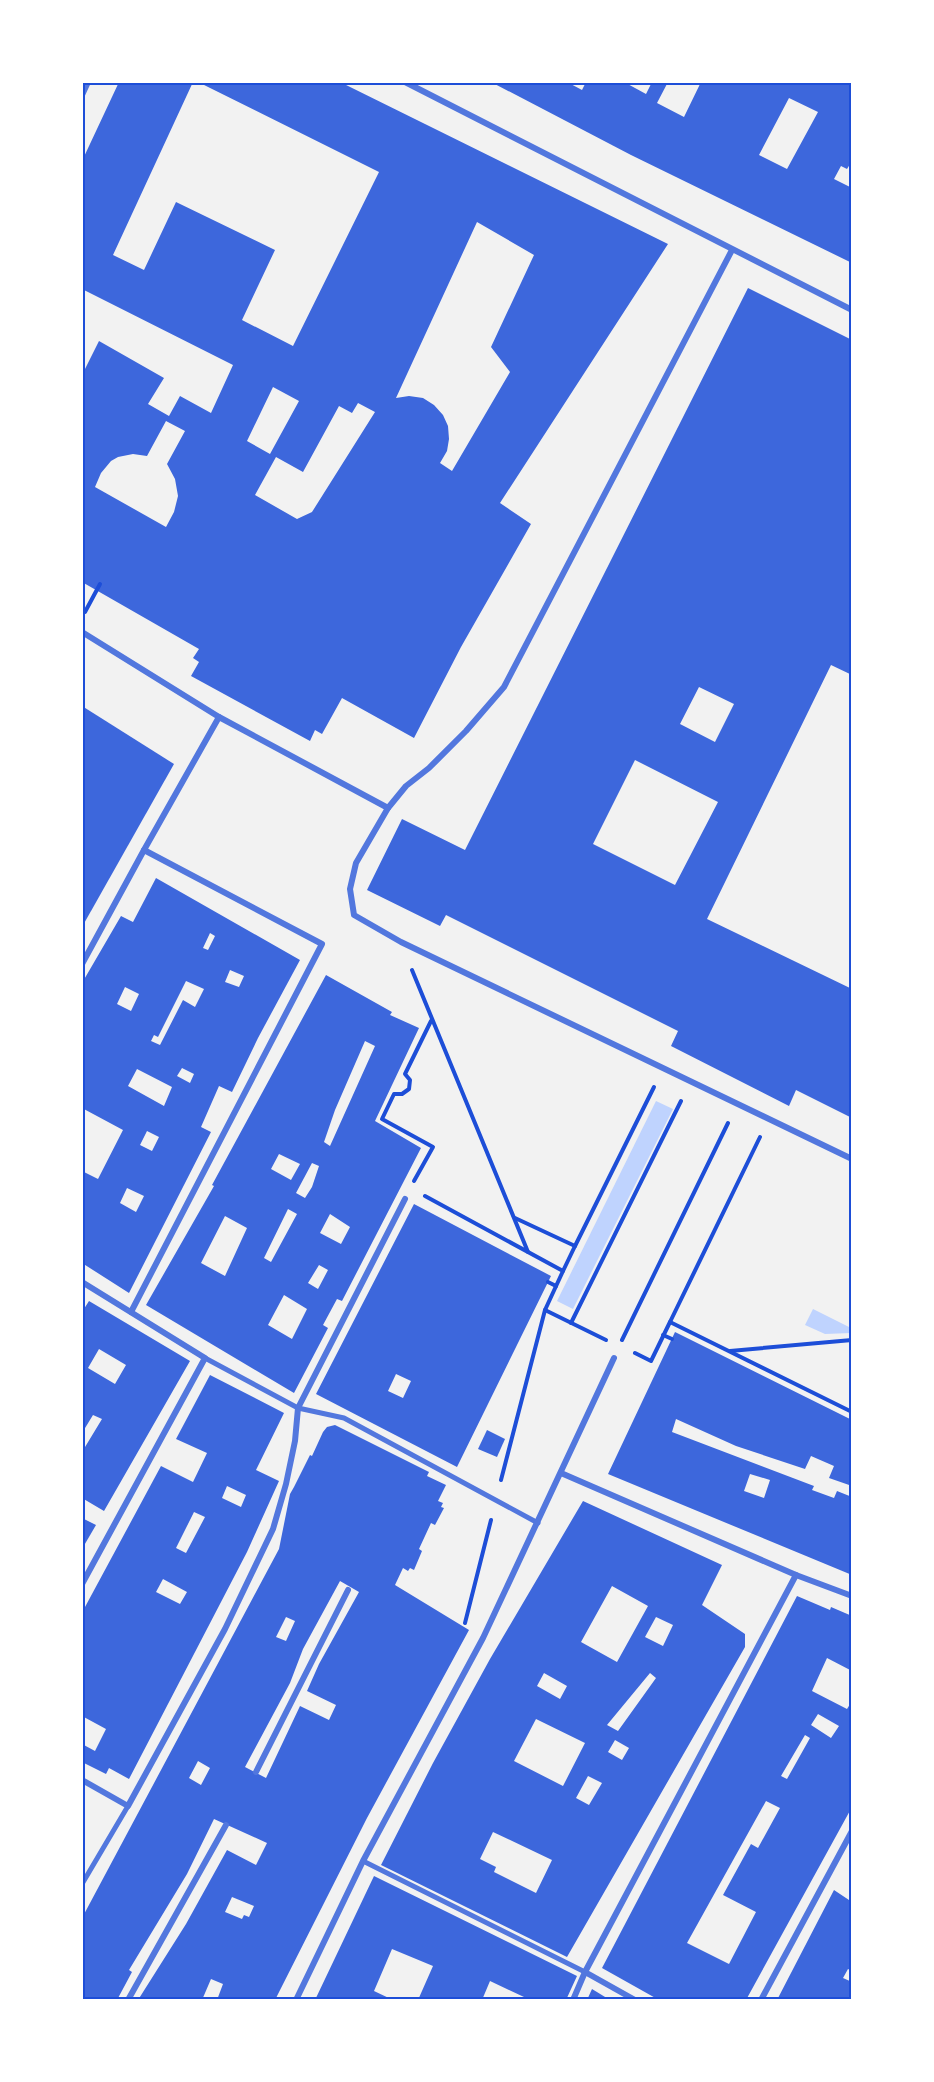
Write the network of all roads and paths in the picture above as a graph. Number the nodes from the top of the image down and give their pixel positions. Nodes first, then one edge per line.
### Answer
1 (88, 82) edge
2 (405, 82) edge
3 (82, 95) edge
4 (732, 249) junction
5 (852, 310) edge
6 (100, 584) dead end
7 (82, 616) edge
8 (82, 632) edge
9 (219, 717) junction
10 (388, 808) junction
11 (144, 850) junction
12 (401, 942) junction
13 (82, 964) edge
14 (432, 1020) junction
15 (663, 1068) junction
16 (691, 1082) junction
17 (738, 1104) junction
18 (768, 1118) junction
19 (852, 1159) edge
20 (411, 1189) junction
21 (405, 1199) joint
22 (514, 1217) junction
23 (575, 1246) junction
24 (529, 1253) junction
25 (563, 1271) junction
26 (82, 1282) edge
27 (548, 1282) dead end
28 (556, 1286) junction
29 (545, 1310) junction
30 (130, 1312) junction
31 (670, 1322) junction
32 (571, 1323) junction
33 (685, 1329) junction
34 (663, 1335) junction
35 (682, 1336) dead end
36 (672, 1339) dead end
37 (852, 1340) edge
38 (619, 1346) junction
39 (728, 1351) junction
40 (205, 1358) junction
41 (614, 1358) joint
42 (298, 1408) junction
43 (852, 1412) edge
44 (561, 1473) junction
45 (496, 1500) junction
46 (538, 1523) junction
47 (796, 1575) junction
48 (82, 1584) edge
49 (348, 1590) dead end
50 (852, 1596) edge
51 (464, 1626) dead end
52 (256, 1772) dead end
53 (82, 1780) edge
54 (128, 1806) junction
55 (226, 1825) dead end
56 (852, 1831) edge
57 (363, 1861) junction
58 (82, 1884) edge
59 (585, 1971) junction
60 (128, 2000) edge
61 (296, 2000) edge
62 (573, 2000) edge
63 (635, 2000) edge
64 (761, 2000) edge

1 - 3 street
2 - 4 street
4 - 5 street
4 - 10 street
6 - 7 path
8 - 9 street
9 - 10 street
9 - 11 street
10 - 12 street
11 - 13 street
11 - 30 street
12 - 14 path
12 - 15 street
14 - 20 path
14 - 22 path
15 - 16 street
15 - 23 path
16 - 17 street
16 - 32 path
17 - 18 street
17 - 38 path
18 - 19 street
18 - 31 path
20 - 21 path
20 - 24 path
21 - 42 street
22 - 23 path
22 - 24 path
23 - 25 path
24 - 25 path
25 - 28 path
26 - 30 street
27 - 28 path
28 - 29 path
29 - 32 path
29 - 45 path
30 - 40 street
31 - 33 path
31 - 34 path
32 - 38 path
33 - 35 path
33 - 39 path
34 - 36 path
34 - 38 path
37 - 39 path
38 - 41 path
39 - 43 path
40 - 42 street
40 - 48 street
41 - 44 street
42 - 45 street
42 - 54 street
44 - 46 street
44 - 47 street
45 - 46 street
45 - 51 path
46 - 57 street
47 - 50 street
47 - 59 street
49 - 52 street
53 - 54 street
54 - 58 street
55 - 60 street
56 - 64 street
57 - 59 street
57 - 61 street
59 - 62 street
59 - 63 street

